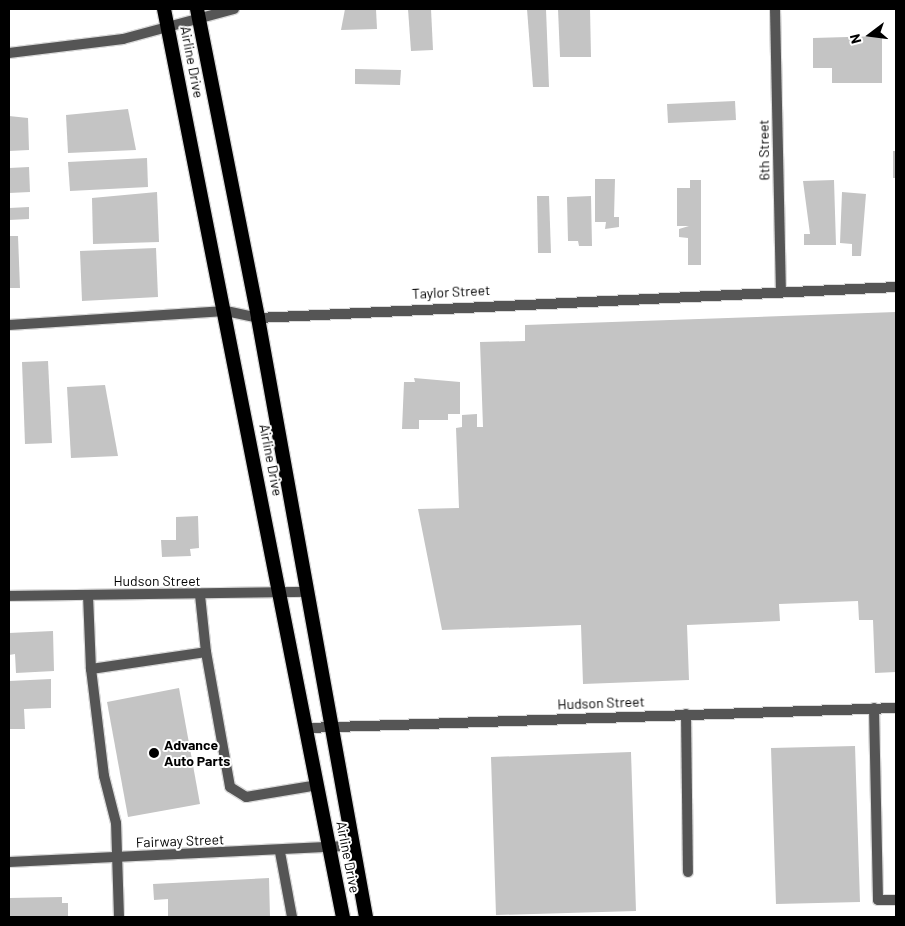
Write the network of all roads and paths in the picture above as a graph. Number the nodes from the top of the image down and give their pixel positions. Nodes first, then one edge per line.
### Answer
1 (164, 9) edge
2 (234, 9) edge
3 (775, 9) edge
4 (198, 15) edge
5 (169, 29) junction
6 (9, 53) edge
7 (896, 287) edge
8 (781, 290) junction
9 (226, 311) junction
10 (258, 318) junction
11 (9, 325) edge
12 (306, 592) junction
13 (280, 594) junction
14 (200, 595) junction
15 (9, 596) edge
16 (88, 596) junction
17 (206, 652) junction
18 (90, 669) junction
19 (874, 708) junction
20 (896, 708) edge
21 (686, 714) junction
22 (328, 725) junction
23 (306, 728) junction
24 (318, 786) junction
25 (352, 846) junction
26 (329, 848) junction
27 (280, 852) junction
28 (118, 857) junction
29 (9, 862) edge
30 (688, 872) dead end
31 (896, 900) edge
32 (119, 917) edge
33 (292, 917) edge
34 (343, 917) edge
35 (366, 917) edge

1 - 5 highway, Airline Drive
2 - 4 street
3 - 8 street, 6th Street
4 - 5 street
4 - 10 highway, Airline Drive
5 - 6 street
5 - 9 highway, Airline Drive
7 - 8 street, Taylor Street
8 - 10 street, Taylor Street
9 - 10 street, Taylor Street
9 - 11 street, Taylor Street
9 - 13 highway, Airline Drive
10 - 12 highway, Airline Drive
12 - 13 street, Hudson Street
12 - 22 highway, Airline Drive
13 - 14 street, Hudson Street
13 - 23 highway, Airline Drive
14 - 16 street, Hudson Street
14 - 17 street
15 - 16 street, Hudson Street
16 - 18 street
17 - 18 street
17 - 24 street
18 - 28 street
19 - 20 street, Hudson Street
19 - 21 street, Hudson Street
19 - 31 street
21 - 22 street, Hudson Street
21 - 30 street
22 - 23 street, Hudson Street
22 - 25 highway, Airline Drive
23 - 24 highway, Airline Drive
24 - 26 highway, Airline Drive
25 - 26 street, Fairway Street
25 - 35 highway, Airline Drive
26 - 27 street, Fairway Street
26 - 34 highway, Airline Drive
27 - 28 street, Fairway Street
27 - 33 street
28 - 29 street, Fairway Street
28 - 32 street

